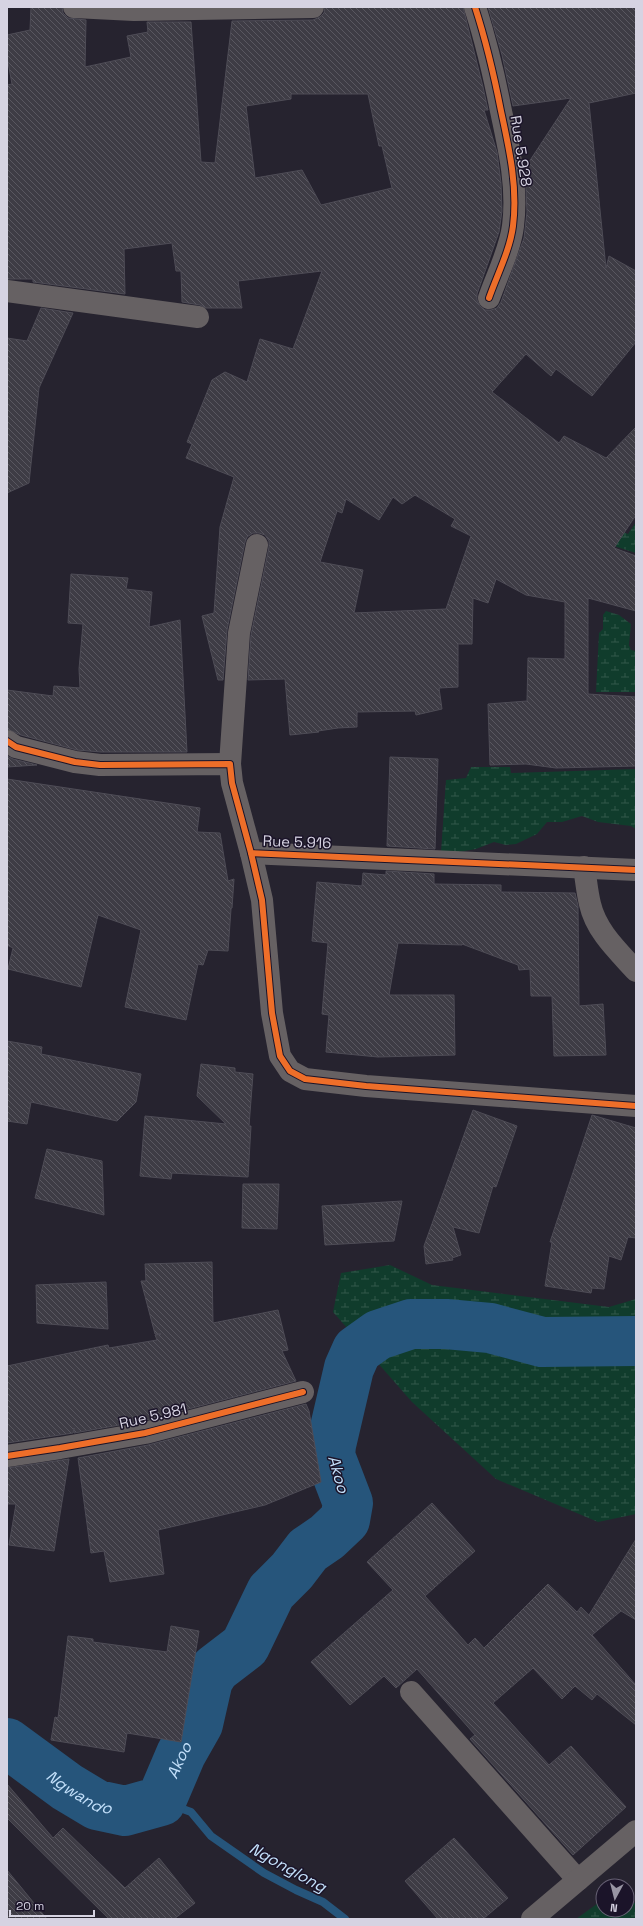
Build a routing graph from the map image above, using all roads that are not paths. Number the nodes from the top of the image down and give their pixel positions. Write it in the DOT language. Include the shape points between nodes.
graph roads {
  1 [pos="74,7"];
  2 [pos="313,7"];
  3 [pos="475,7"];
  4 [pos="7,291"];
  5 [pos="489,298"];
  6 [pos="198,317"];
  7 [pos="257,545"];
  8 [pos="7,741"];
  9 [pos="230,764"];
  10 [pos="251,853"];
  11 [pos="584,867"];
  12 [pos="636,870"];
  13 [pos="636,971"];
  14 [pos="636,1106"];
  15 [pos="303,1392"];
  16 [pos="7,1456"];
  17 [pos="411,1692"];
  18 [pos="636,1831"];
  19 [pos="578,1880"];
  20 [pos="532,1919"];
  1 -- 2 [label="street" via="134,10"];
  3 -- 5 [label="street, Rue 5.928" via="495,80 509,148 515,196 513,227"];
  4 -- 6 [label="street"];
  7 -- 9 [label="street, Rue 5.916" via="239,633"];
  8 -- 9 [label="street" via="16,747 75,762 100,765"];
  9 -- 10 [label="street, Rue 5.916" via="232,783"];
  10 -- 11 [label="street, Rue 5.916"];
  10 -- 14 [label="street" via="262,900 272,1013 280,1056 290,1071 305,1079 366,1086"];
  11 -- 12 [label="street, Rue 5.916"];
  11 -- 13 [label="street" via="590,905 596,921 612,945"];
  15 -- 16 [label="street, Rue 5.981" via="145,1433"];
  17 -- 19 [label="street"];
  18 -- 19 [label="street"];
  19 -- 20 [label="street"];
}
